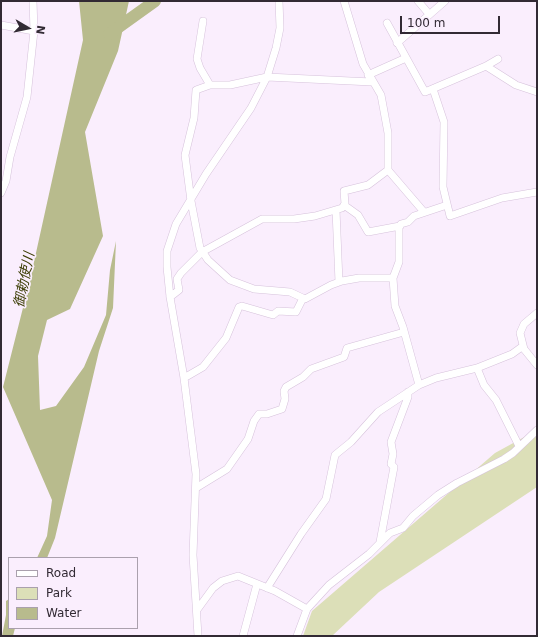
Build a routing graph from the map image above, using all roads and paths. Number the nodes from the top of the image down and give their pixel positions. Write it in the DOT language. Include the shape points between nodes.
graph roads {
  1 [pos="33,1"];
  2 [pos="279,1"];
  3 [pos="344,1"];
  4 [pos="418,1"];
  5 [pos="445,1"];
  6 [pos="429,14"];
  7 [pos="203,21"];
  8 [pos="387,23"];
  9 [pos="1,25"];
  10 [pos="34,30"];
  11 [pos="397,43"];
  12 [pos="406,58"];
  13 [pos="498,59"];
  14 [pos="486,66"];
  15 [pos="368,75"];
  16 [pos="267,77"];
  17 [pos="372,82"];
  18 [pos="210,85"];
  19 [pos="433,89"];
  20 [pos="537,92"];
  21 [pos="388,170"];
  22 [pos="537,192"];
  23 [pos="1,193"];
  24 [pos="190,201"];
  25 [pos="344,205"];
  26 [pos="447,205"];
  27 [pos="336,210"];
  28 [pos="424,212"];
  29 [pos="400,226"];
  30 [pos="202,252"];
  31 [pos="393,278"];
  32 [pos="339,282"];
  33 [pos="170,297"];
  34 [pos="303,298"];
  35 [pos="537,313"];
  36 [pos="404,332"];
  37 [pos="523,346"];
  38 [pos="537,365"];
  39 [pos="477,368"];
  40 [pos="184,378"];
  41 [pos="419,385"];
  42 [pos="408,392"];
  43 [pos="537,430"];
  44 [pos="519,446"];
  45 [pos="196,488"];
  46 [pos="380,542"];
  47 [pos="257,584"];
  48 [pos="267,588"];
  49 [pos="307,609"];
  50 [pos="197,610"];
  51 [pos="198,636"];
  52 [pos="243,636"];
  53 [pos="297,636"];
  1 -- 10 [label="street"];
  2 -- 16 [label="street" via="280,28"];
  3 -- 15 [label="street"];
  4 -- 6 [label="street"];
  5 -- 6 [label="street"];
  6 -- 11 [label="street"];
  7 -- 18 [label="street" via="197,59"];
  8 -- 11 [label="street"];
  9 -- 10 [label="street"];
  10 -- 23 [label="street" via="27,98"];
  11 -- 12 [label="street"];
  12 -- 15 [label="street"];
  12 -- 19 [label="street" via="425,92"];
  13 -- 14 [label="street"];
  14 -- 19 [label="street"];
  14 -- 20 [label="street" via="516,85"];
  15 -- 17 [label="street"];
  16 -- 17 [label="street"];
  16 -- 18 [label="street" via="230,85"];
  16 -- 24 [label="street" via="251,108"];
  17 -- 21 [label="street" via="381,95 384,110 388,133"];
  18 -- 24 [label="street" via="196,90 194,118 185,155"];
  19 -- 26 [label="street" via="444,122 443,186"];
  21 -- 25 [label="street" via="368,185 344,191"];
  21 -- 28 [label="street"];
  22 -- 26 [label="street" via="502,198 450,216"];
  24 -- 30 [label="street"];
  24 -- 33 [label="street" via="176,224 167,251"];
  25 -- 27 [label="street"];
  25 -- 29 [label="street" via="358,215 368,232"];
  26 -- 28 [label="street"];
  27 -- 30 [label="street" via="294,219 262,219"];
  27 -- 32 [label="street"];
  28 -- 29 [label="street"];
  29 -- 31 [label="street" via="399,262"];
  30 -- 33 [label="street" via="181,273 177,279 179,290"];
  30 -- 34 [label="street" via="237,284 254,289 290,292"];
  31 -- 32 [label="street" via="359,278"];
  31 -- 36 [label="street" via="395,306"];
  32 -- 34 [label="street"];
  33 -- 40 [label="street"];
  34 -- 40 [label="street" via="296,312 278,311 273,315 239,307 226,338 203,367"];
  35 -- 37 [label="street" via="520,328"];
  36 -- 41 [label="street"];
  36 -- 45 [label="street" via="347,348 344,357 312,369 286,387 282,409 259,414 248,440 227,469"];
  37 -- 38 [label="street"];
  37 -- 39 [label="street" via="512,354"];
  39 -- 41 [label="street"];
  39 -- 44 [label="street"];
  40 -- 45 [label="street" via="194,451"];
  41 -- 42 [label="street"];
  42 -- 46 [label="street" via="391,442 394,467"];
  42 -- 48 [label="street" via="378,412 351,442 335,455 326,499"];
  43 -- 44 [label="street"];
  44 -- 46 [label="street" via="504,459 457,482 438,495 403,528 390,533"];
  45 -- 50 [label="street" via="193,555"];
  46 -- 49 [label="street" via="369,554 329,585"];
  47 -- 48 [label="street"];
  47 -- 50 [label="street" via="238,576 222,581"];
  47 -- 52 [label="street"];
  48 -- 49 [label="street"];
  49 -- 53 [label="street"];
  50 -- 51 [label="street"];
}
